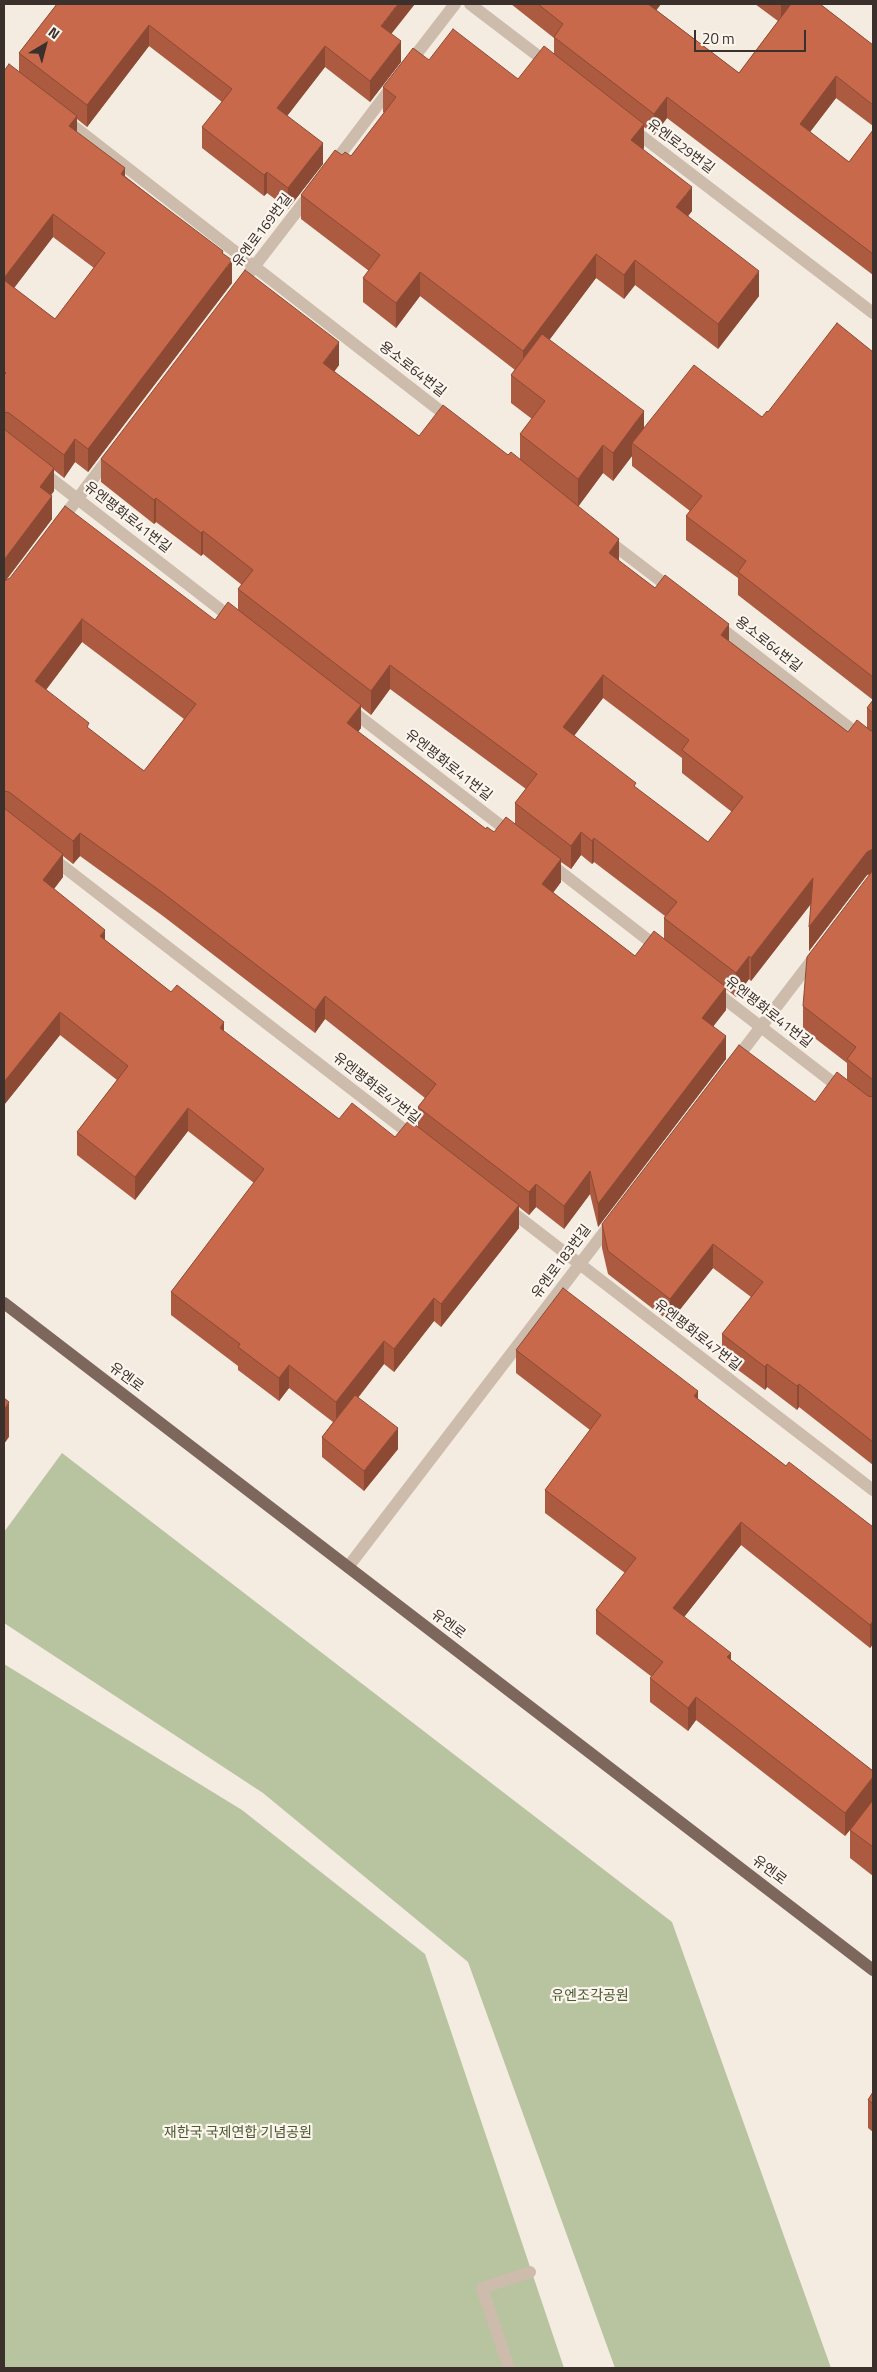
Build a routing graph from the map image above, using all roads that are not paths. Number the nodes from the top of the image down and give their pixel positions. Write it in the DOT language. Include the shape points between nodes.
graph roads {
  1 [pos="455,4"];
  2 [pos="470,4"];
  3 [pos="557,70"];
  4 [pos="51,109"];
  5 [pos="620,119"];
  6 [pos="254,267"];
  7 [pos="243,282"];
  8 [pos="873,313"];
  9 [pos="466,430"];
  10 [pos="119,444"];
  11 [pos="33,464"];
  12 [pos="78,499"];
  13 [pos="599,534"];
  14 [pos="49,536"];
  15 [pos="685,600"];
  16 [pos="709,618"];
  17 [pos="243,626"];
  18 [pos="337,699"];
  19 [pos="873,746"];
  20 [pos="525,845"];
  21 [pos="43,851"];
  22 [pos="541,857"];
  23 [pos="826,942"];
  24 [pos="674,960"];
  25 [pos="706,984"];
  26 [pos="761,1027"];
  27 [pos="725,1074"];
  28 [pos="851,1096"];
  29 [pos="422,1143"];
  30 [pos="493,1198"];
  31 [pos="622,1209"];
  32 [pos="580,1264"];
  33 [pos="4,1303"];
  34 [pos="873,1490"];
  35 [pos="348,1568"];
  36 [pos="873,1970"];
  37 [pos="530,2272"];
  38 [pos="509,2368"];
  1 -- 6 [label="street, 유엔로169번길"];
  2 -- 3 [label="street"];
  4 -- 6 [label="street, 용소로64번길"];
  5 -- 8 [label="street, 유엔로29번길"];
  6 -- 7 [label="street, 유엔로169번길"];
  6 -- 9 [label="street, 용소로64번길"];
  10 -- 12 [label="street"];
  11 -- 12 [label="street, 유엔평화로41번길"];
  12 -- 14 [label="street"];
  12 -- 17 [label="street, 유엔평화로41번길"];
  13 -- 15 [label="street"];
  16 -- 19 [label="street, 용소로64번길"];
  18 -- 20 [label="street, 유엔평화로41번길"];
  21 -- 29 [label="street, 유엔평화로47번길"];
  22 -- 24 [label="street"];
  23 -- 26 [label="street"];
  25 -- 26 [label="street, 유엔평화로41번길"];
  26 -- 27 [label="street"];
  26 -- 28 [label="street, 유엔평화로41번길"];
  30 -- 32 [label="street, 유엔평화로47번길"];
  31 -- 32 [label="street, 유엔로183번길"];
  32 -- 34 [label="street, 유엔평화로47번길"];
  32 -- 35 [label="street, 유엔로183번길"];
  33 -- 35 [label="main road, 유엔로"];
  35 -- 36 [label="main road, 유엔로"];
  37 -- 38 [label="street" via="482,2288"];
}
